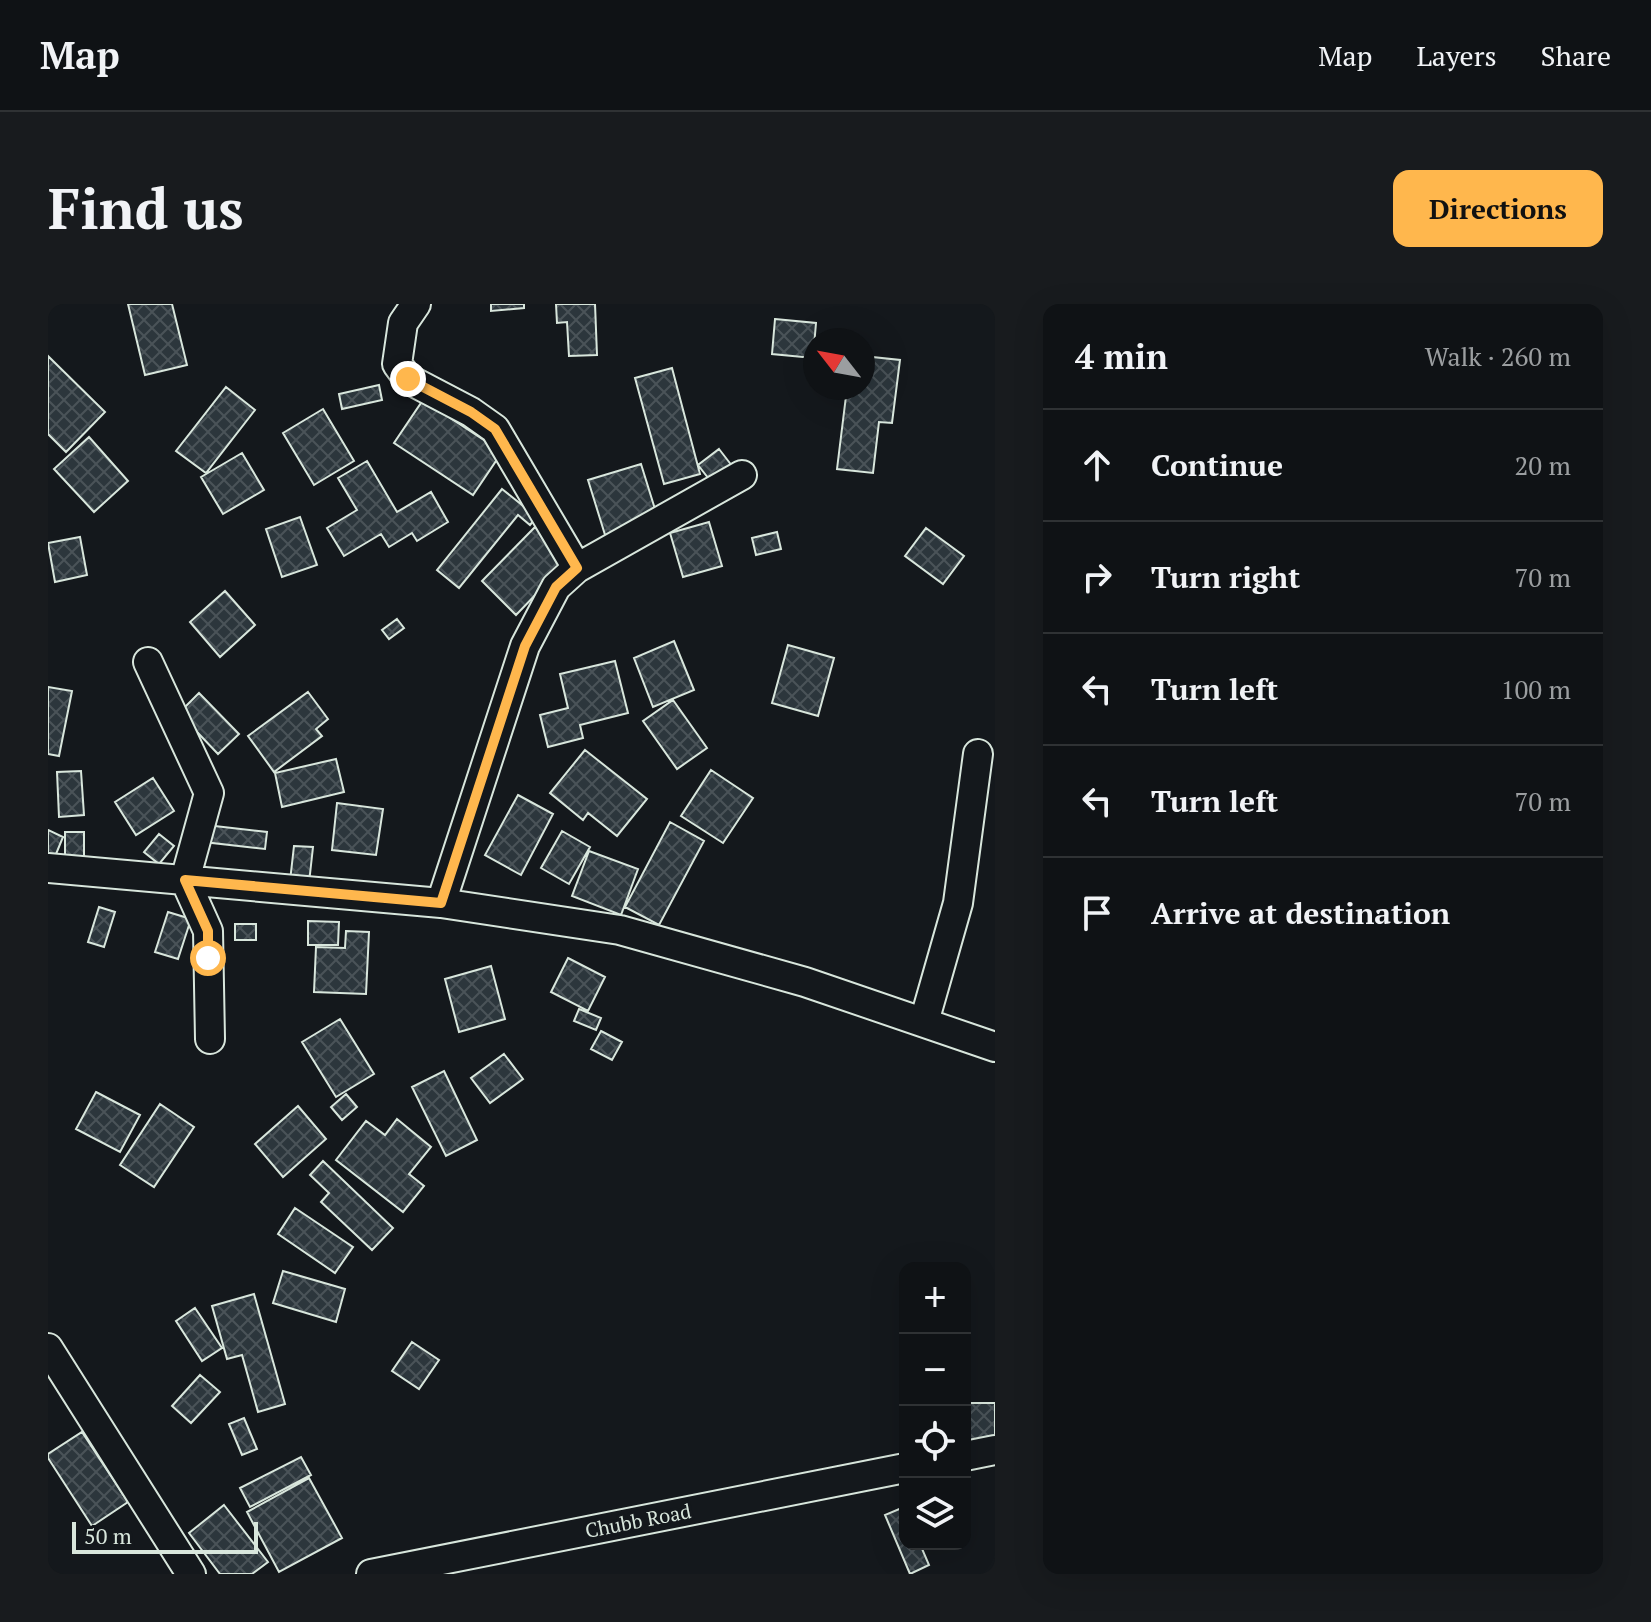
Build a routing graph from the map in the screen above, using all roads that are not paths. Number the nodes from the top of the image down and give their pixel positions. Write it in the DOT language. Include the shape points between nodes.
graph roads {
  1 [pos="416,304"];
  2 [pos="742,475"];
  3 [pos="577,568"];
  4 [pos="148,662"];
  5 [pos="978,754"];
  6 [pos="48,868"];
  7 [pos="185,880"];
  8 [pos="441,903"];
  9 [pos="924,1022"];
  10 [pos="210,1039"];
  11 [pos="995,1047"];
  12 [pos="48,1348"];
  13 [pos="995,1450"];
  14 [pos="971,1455"];
  15 [pos="899,1469"];
  16 [pos="191,1574"];
  17 [pos="371,1574"];
  1 -- 3 [label="street" via="403,323 397,364 408,379 495,429"];
  2 -- 3 [label="street"];
  3 -- 8 [label="street" via="556,587 525,646"];
  4 -- 7 [label="street" via="209,793"];
  5 -- 9 [label="street" via="958,903"];
  6 -- 7 [label="street"];
  7 -- 8 [label="street"];
  7 -- 10 [label="street" via="208,931"];
  8 -- 9 [label="street" via="620,930"];
  9 -- 11 [label="street"];
  12 -- 16 [label="street"];
  13 -- 14 [label="street"];
  15 -- 17 [label="street, Chubb Road"];
}
